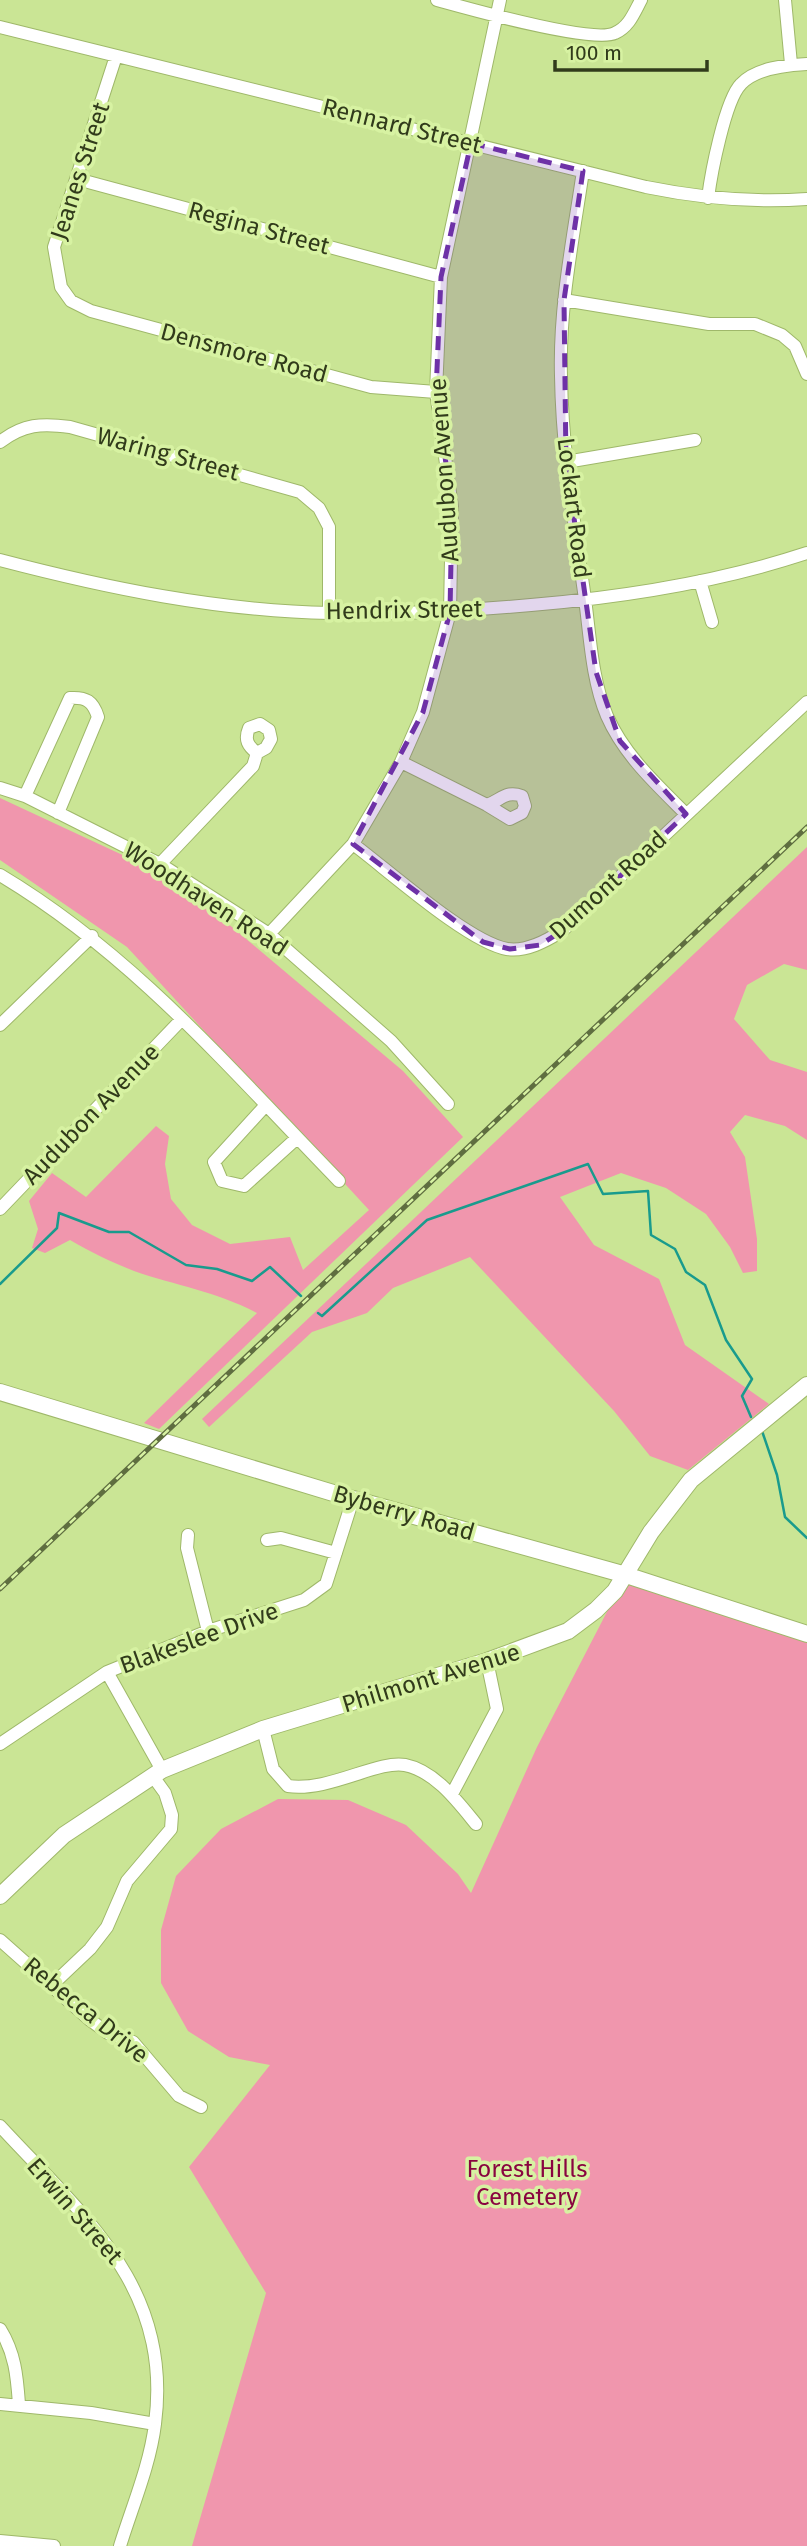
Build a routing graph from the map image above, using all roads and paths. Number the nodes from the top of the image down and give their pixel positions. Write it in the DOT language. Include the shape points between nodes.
graph roads {
  1 [pos="437,0"];
  2 [pos="500,0"];
  3 [pos="640,0"];
  4 [pos="785,0"];
  5 [pos="496,16"];
  6 [pos="0,27"];
  7 [pos="116,56"];
  8 [pos="807,64"];
  9 [pos="791,65"];
  10 [pos="471,143"];
  11 [pos="583,171"];
  12 [pos="77,179"];
  13 [pos="708,198"];
  14 [pos="807,199"];
  15 [pos="441,277"];
  16 [pos="61,287"];
  17 [pos="564,300"];
  18 [pos="807,374"];
  19 [pos="436,392"];
  20 [pos="3,440"];
  21 [pos="695,440"];
  22 [pos="566,462"];
  23 [pos="807,552"];
  24 [pos="0,561"];
  25 [pos="700,581"];
  26 [pos="586,600"];
  27 [pos="450,612"];
  28 [pos="329,613"];
  29 [pos="712,622"];
  30 [pos="807,702"];
  31 [pos="257,753"];
  32 [pos="401,762"];
  33 [pos="0,788"];
  34 [pos="25,796"];
  35 [pos="487,805"];
  36 [pos="58,813"];
  37 [pos="687,814"];
  38 [pos="353,844"];
  39 [pos="160,864"];
  40 [pos="0,875"];
  41 [pos="269,934"];
  42 [pos="92,936"];
  43 [pos="182,1019"];
  44 [pos="0,1025"];
  45 [pos="448,1104"];
  46 [pos="266,1105"];
  47 [pos="297,1138"];
  48 [pos="339,1181"];
  49 [pos="0,1209"];
  50 [pos="807,1385"];
  51 [pos="0,1392"];
  52 [pos="353,1499"];
  53 [pos="188,1535"];
  54 [pos="267,1540"];
  55 [pos="336,1553"];
  56 [pos="626,1576"];
  57 [pos="208,1631"];
  58 [pos="807,1634"];
  59 [pos="487,1661"];
  60 [pos="107,1672"];
  61 [pos="264,1729"];
  62 [pos="0,1744"];
  63 [pos="157,1772"];
  64 [pos="452,1794"];
  65 [pos="476,1824"];
  66 [pos="0,1896"];
  67 [pos="0,1940"];
  68 [pos="52,1986"];
  69 [pos="201,2107"];
  70 [pos="0,2126"];
  71 [pos="0,2329"];
  72 [pos="0,2404"];
  73 [pos="19,2404"];
  74 [pos="155,2424"];
  75 [pos="0,2541"];
  76 [pos="54,2546"];
  77 [pos="120,2546"];
  1 -- 5 [label="street"];
  2 -- 5 [label="street, Audubon Avenue"];
  3 -- 5 [label="street" via="627,25 604,37"];
  4 -- 9 [label="street"];
  5 -- 10 [label="street, Audubon Avenue"];
  6 -- 7 [label="street, Rennard Street"];
  7 -- 10 [label="street, Rennard Street"];
  7 -- 12 [label="street, Jeanes Street"];
  8 -- 9 [label="street"];
  9 -- 13 [label="street" via="751,76 739,85 713,164"];
  10 -- 11 [label="street, Rennard Street"];
  10 -- 15 [label="street, Audubon Avenue"];
  11 -- 13 [label="street, Rennard Street"];
  11 -- 17 [label="street, Lockart Road"];
  12 -- 15 [label="street, Regina Street"];
  12 -- 16 [label="street, Jeanes Street" via="54,247"];
  13 -- 14 [label="street, Rennard Street"];
  15 -- 19 [label="street, Audubon Avenue"];
  16 -- 19 [label="street, Densmore Road" via="71,300 117,320 371,387"];
  17 -- 18 [label="street" via="709,324 751,324 782,335 795,346"];
  17 -- 22 [label="street, Lockart Road" via="561,374"];
  19 -- 27 [label="street, Audubon Avenue" via="452,507"];
  20 -- 28 [label="street, Waring Street" via="41,423 70,427 300,492 322,513 329,527"];
  21 -- 22 [label="street"];
  22 -- 26 [label="street, Lockart Road"];
  23 -- 25 [label="street, Hendrix Street"];
  24 -- 28 [label="street, Hendrix Street" via="136,592"];
  25 -- 26 [label="street, Hendrix Street"];
  25 -- 29 [label="street"];
  26 -- 27 [label="street, Hendrix Street"];
  26 -- 37 [label="street, Lockart Road" via="607,715 643,771"];
  27 -- 28 [label="street, Hendrix Street"];
  27 -- 32 [label="street, Audubon Avenue" via="423,712"];
  30 -- 37 [label="street, Dumont Road"];
  31 -- 39 [label="street" via="253,766"];
  32 -- 35 [label="street"];
  32 -- 38 [label="street, Audubon Avenue"];
  33 -- 34 [label="street, Woodhaven Road"];
  34 -- 36 [label="street, Woodhaven Road"];
  34 -- 36 [label="street" via="70,698 88,700 97,717"];
  36 -- 39 [label="street, Woodhaven Road"];
  37 -- 38 [label="street, Dumont Road" via="562,931 540,944 510,949 483,942"];
  38 -- 41 [label="street, Audubon Avenue"];
  39 -- 41 [label="street, Woodhaven Road"];
  40 -- 42 [label="street"];
  41 -- 45 [label="street, Woodhaven Road" via="391,1041"];
  42 -- 43 [label="street"];
  42 -- 44 [label="street"];
  43 -- 46 [label="street"];
  43 -- 49 [label="street, Audubon Avenue"];
  46 -- 47 [label="street"];
  46 -- 47 [label="street" via="215,1162 222,1181 244,1186"];
  47 -- 48 [label="street"];
  50 -- 56 [label="main road, Philmont Avenue" via="691,1480 651,1532"];
  51 -- 52 [label="main road, Byberry Road"];
  52 -- 55 [label="street, Blakeslee Drive"];
  52 -- 56 [label="main road, Byberry Road"];
  53 -- 57 [label="street" via="187,1548"];
  54 -- 55 [label="street" via="281,1538"];
  55 -- 57 [label="street, Blakeslee Drive" via="326,1584 304,1600"];
  56 -- 58 [label="main road, Byberry Road"];
  56 -- 59 [label="main road, Philmont Avenue" via="605,1602 568,1631"];
  57 -- 60 [label="street, Blakeslee Drive"];
  59 -- 61 [label="main road, Philmont Avenue"];
  59 -- 64 [label="street" via="498,1709"];
  60 -- 62 [label="street, Blakeslee Drive"];
  60 -- 63 [label="street"];
  61 -- 63 [label="main road, Philmont Avenue"];
  61 -- 64 [label="street" via="273,1769 288,1786 307,1789 404,1765"];
  63 -- 66 [label="main road, Philmont Avenue" via="64,1835"];
  63 -- 68 [label="street" via="172,1815 171,1829 127,1881 107,1927"];
  64 -- 65 [label="street"];
  67 -- 68 [label="street, Rebecca Drive"];
  68 -- 69 [label="street, Rebecca Drive" via="108,2033 133,2042 179,2096"];
  70 -- 74 [label="street, Erwin Street" via="109,2244 128,2273 152,2338"];
  71 -- 73 [label="street" via="16,2366"];
  72 -- 73 [label="street"];
  73 -- 74 [label="street"];
  74 -- 77 [label="street, Erwin Street"];
  75 -- 76 [label="street"];
}
